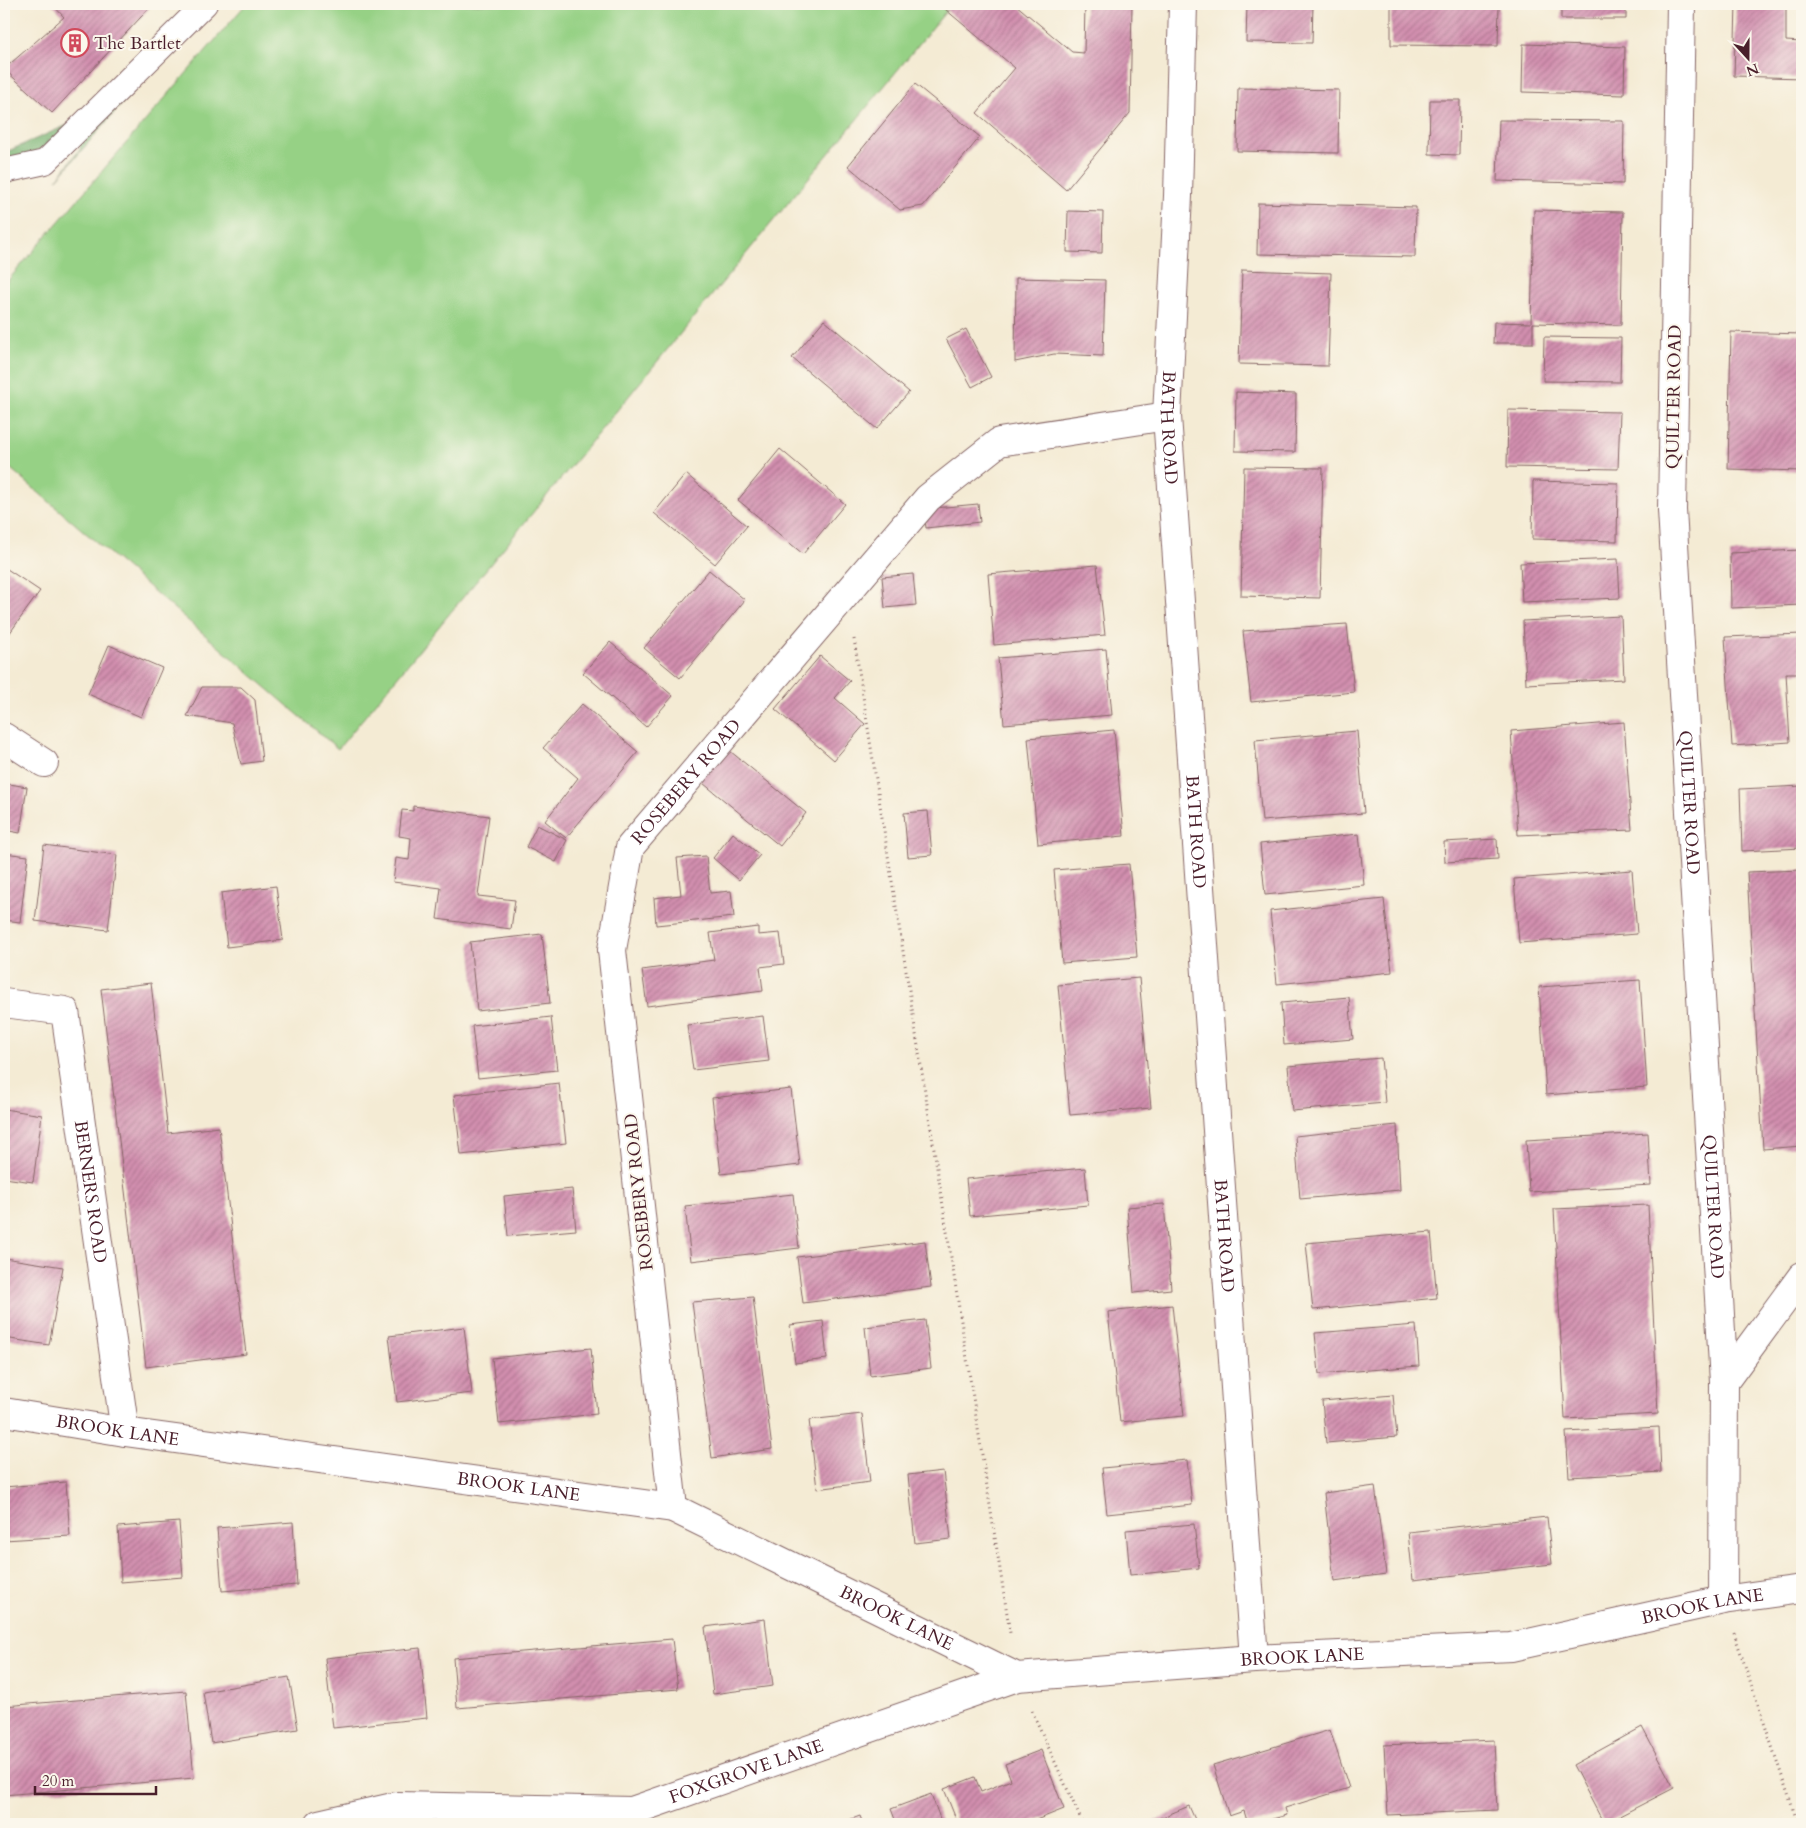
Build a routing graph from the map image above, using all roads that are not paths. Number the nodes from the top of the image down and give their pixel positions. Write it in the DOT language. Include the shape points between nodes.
graph roads {
  1 [pos="205,4"];
  2 [pos="1183,4"];
  3 [pos="1681,4"];
  4 [pos="4,171"];
  5 [pos="1167,416"];
  6 [pos="4,737"];
  7 [pos="44,763"];
  8 [pos="4,1003"];
  9 [pos="1802,1276"];
  10 [pos="1724,1382"];
  11 [pos="4,1412"];
  12 [pos="125,1432"];
  13 [pos="673,1508"];
  14 [pos="1802,1589"];
  15 [pos="1723,1600"];
  16 [pos="1254,1659"];
  17 [pos="1017,1677"];
  18 [pos="635,1818"];
  19 [pos="319,1824"];
  1 -- 4 [label="lane" via="46,162"];
  2 -- 5 [label="street, BATH ROAD"];
  3 -- 10 [label="street, QUILTER ROAD" via="1672,510"];
  5 -- 13 [label="street, ROSEBERY ROAD" via="999,442 928,498 630,847 612,950"];
  5 -- 16 [label="street, BATH ROAD"];
  6 -- 7 [label="street"];
  8 -- 12 [label="street, BERNERS ROAD" via="65,1011"];
  9 -- 10 [label="street"];
  10 -- 15 [label="street, QUILTER ROAD"];
  11 -- 12 [label="street, BROOK LANE"];
  12 -- 13 [label="street, BROOK LANE"];
  13 -- 17 [label="street, BROOK LANE"];
  14 -- 15 [label="street, BROOK LANE"];
  15 -- 16 [label="street, BROOK LANE" via="1511,1647"];
  16 -- 17 [label="street, BROOK LANE"];
  17 -- 18 [label="street, FOXGROVE LANE"];
  18 -- 19 [label="street, FOXGROVE LANE" via="398,1806"];
}
